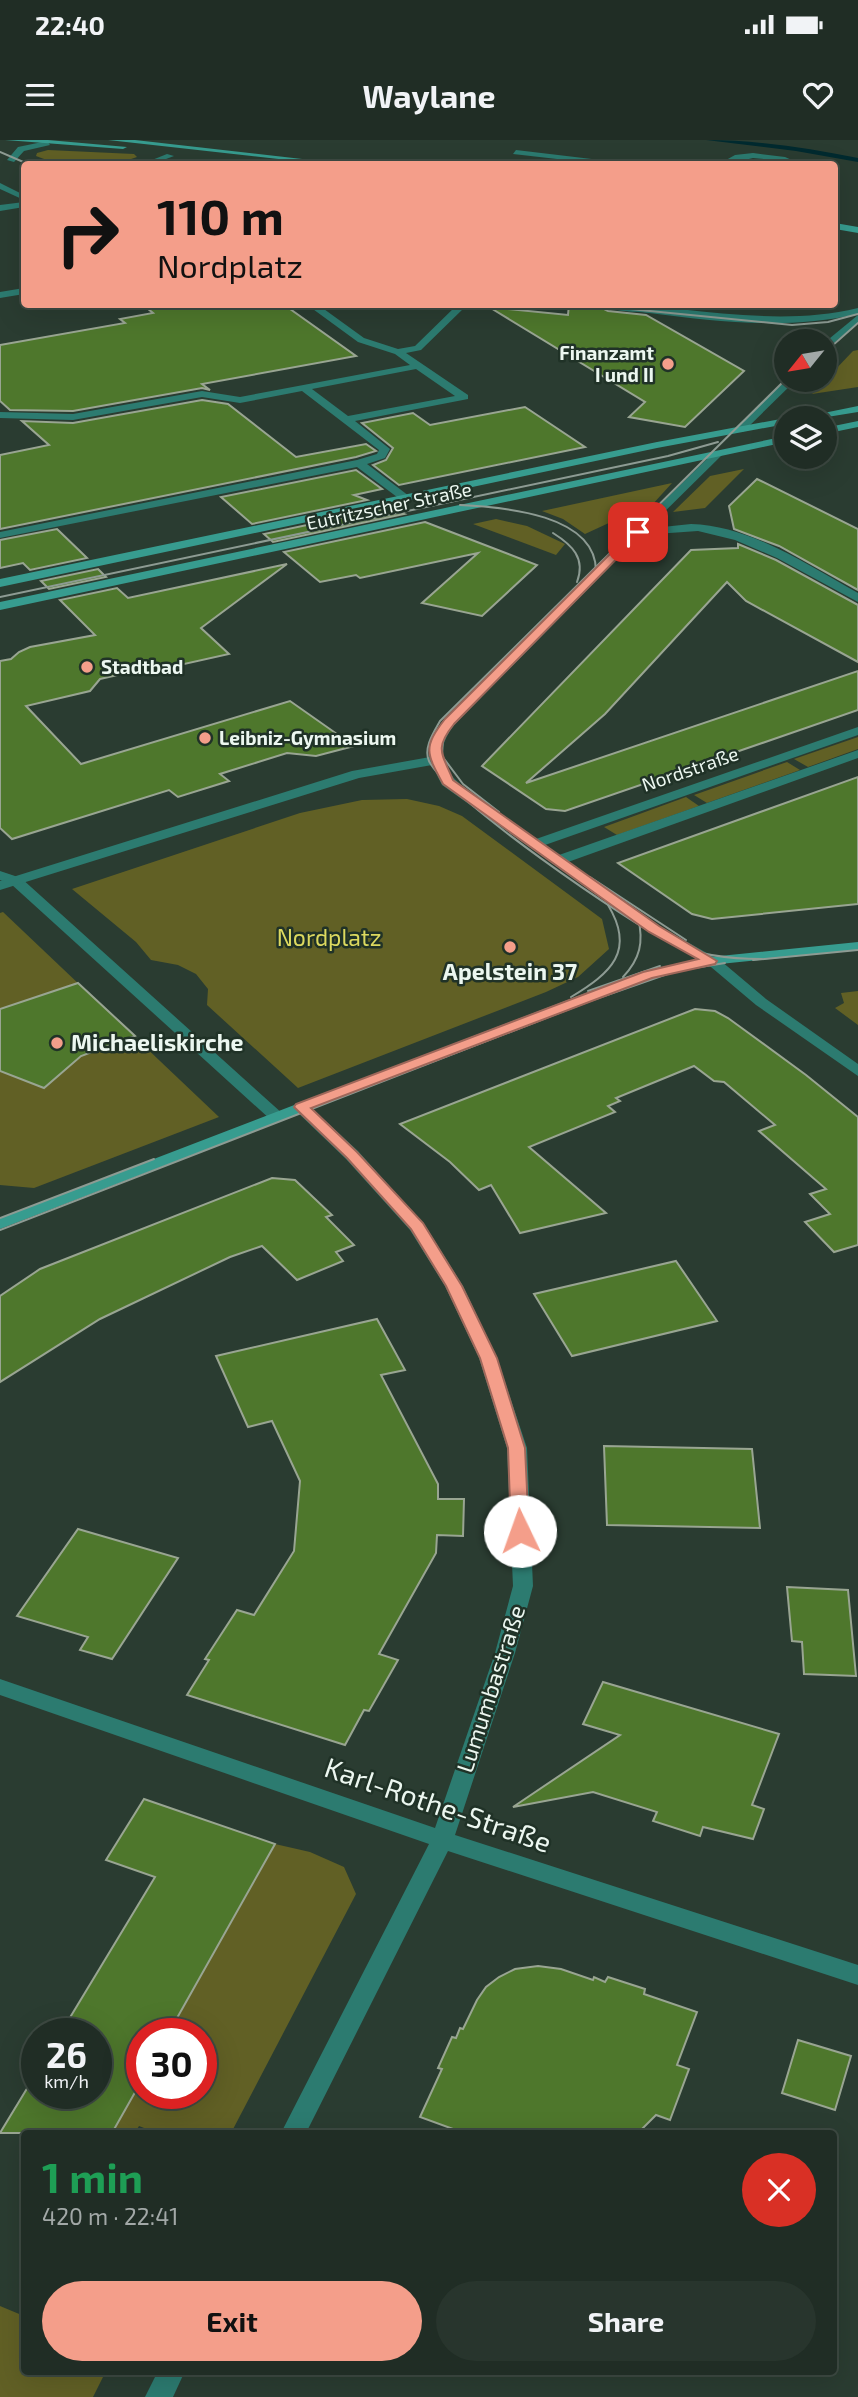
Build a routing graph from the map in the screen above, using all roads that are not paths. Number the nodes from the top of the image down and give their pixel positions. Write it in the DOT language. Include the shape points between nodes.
graph roads {
  1 [pos="9,140"];
  2 [pos="112,140"];
  3 [pos="47,142"];
  4 [pos="190,149"];
  5 [pos="516,152"];
  6 [pos="0,154"];
  7 [pos="170,156"];
  8 [pos="155,161"];
  9 [pos="312,161"];
  10 [pos="592,161"];
  11 [pos="728,161"];
  12 [pos="790,161"];
  13 [pos="0,186"];
  14 [pos="21,196"];
  15 [pos="21,205"];
  16 [pos="0,208"];
  17 [pos="838,227"];
  18 [pos="858,230"];
  19 [pos="21,292"];
  20 [pos="0,295"];
  21 [pos="316,308"];
  22 [pos="459,308"];
  23 [pos="640,308"];
  24 [pos="858,311"];
  25 [pos="858,318"];
  26 [pos="837,337"];
  27 [pos="398,352"];
  28 [pos="418,366"];
  29 [pos="304,388"];
  30 [pos="778,392"];
  31 [pos="858,409"];
  32 [pos="837,412"];
  33 [pos="0,415"];
  34 [pos="346,420"];
  35 [pos="774,423"];
  36 [pos="858,424"];
  37 [pos="837,428"];
  38 [pos="739,429"];
  39 [pos="774,442"];
  40 [pos="718,454"];
  41 [pos="359,463"];
  42 [pos="405,498"];
  43 [pos="638,532"];
  44 [pos="0,535"];
  45 [pos="0,583"];
  46 [pos="858,598"];
  47 [pos="0,607"];
  48 [pos="858,731"];
  49 [pos="858,754"];
  50 [pos="437,761"];
  51 [pos="534,844"];
  52 [pos="557,861"];
  53 [pos="0,875"];
  54 [pos="8,884"];
  55 [pos="858,946"];
  56 [pos="710,961"];
  57 [pos="858,1071"];
  58 [pos="301,1107"];
  59 [pos="276,1117"];
  60 [pos="0,1224"];
  61 [pos="0,1687"];
  62 [pos="442,1840"];
  63 [pos="858,1975"];
  64 [pos="295,2130"];
  65 [pos="170,2375"];
  66 [pos="159,2397"];
  1 -- 3 [label="main road"];
  2 -- 4 [label="main road"];
  3 -- 4 [label="main road"];
  3 -- 6 [label="street" via="21,149 14,154 15,161"];
  4 -- 9 [label="main road"];
  5 -- 10 [label="street"];
  7 -- 8 [label="street"];
  11 -- 12 [label="street" via="750,154"];
  13 -- 14 [label="street"];
  15 -- 16 [label="street"];
  17 -- 18 [label="main road"];
  19 -- 20 [label="street"];
  21 -- 27 [label="street" via="361,340"];
  22 -- 27 [label="street" via="418,348"];
  23 -- 24 [label="street" via="765,321 818,320"];
  25 -- 26 [label="street"];
  27 -- 28 [label="street"];
  28 -- 29 [label="street"];
  28 -- 34 [label="street" via="464,397"];
  29 -- 33 [label="street" via="240,400 202,394 73,417"];
  29 -- 34 [label="street"];
  30 -- 38 [label="street"];
  31 -- 32 [label="main road"];
  34 -- 41 [label="street" via="385,449 382,456"];
  35 -- 38 [label="main road, Eutritzscher Straße"];
  36 -- 37 [label="main road"];
  38 -- 42 [label="main road, Eutritzscher Straße"];
  39 -- 40 [label="main road, Eutritzscher Straße"];
  40 -- 43 [label="street"];
  40 -- 47 [label="main road, Eutritzscher Straße"];
  41 -- 42 [label="street"];
  41 -- 44 [label="street"];
  42 -- 45 [label="main road, Eutritzscher Straße"];
  43 -- 46 [label="street" via="697,528 747,540"];
  43 -- 50 [label="street" via="450,721 433,747"];
  48 -- 51 [label="street, Nordstraße"];
  49 -- 52 [label="street, Nordstraße"];
  50 -- 51 [label="street" via="447,782"];
  50 -- 54 [label="street" via="357,774"];
  51 -- 52 [label="street"];
  52 -- 56 [label="street" via="654,929"];
  53 -- 54 [label="street"];
  54 -- 59 [label="street"];
  55 -- 56 [label="main road"];
  56 -- 57 [label="street"];
  56 -- 58 [label="main road" via="648,974"];
  58 -- 59 [label="main road"];
  58 -- 62 [label="street, Lumumbastraße" via="352,1155 423,1237 454,1286 488,1358 517,1448 523,1586"];
  59 -- 60 [label="main road"];
  61 -- 62 [label="street, Karl-Rothe-Straße"];
  62 -- 63 [label="street, Karl-Rothe-Straße"];
  62 -- 64 [label="street, Lumumbastraße"];
  65 -- 66 [label="street"];
}
